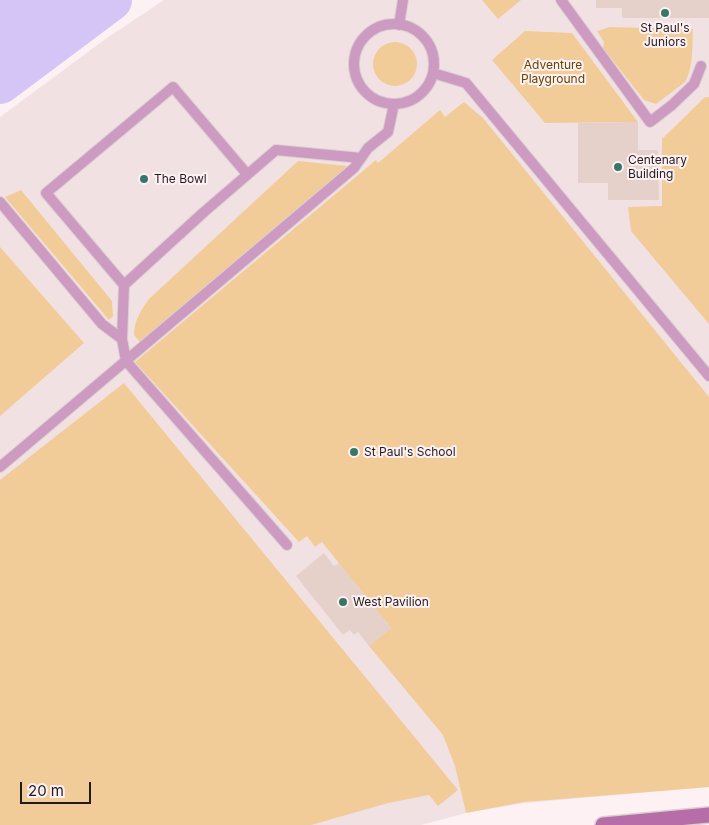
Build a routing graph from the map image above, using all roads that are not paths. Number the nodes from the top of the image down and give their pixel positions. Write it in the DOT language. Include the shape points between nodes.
graph roads {
  1 [pos="403,0"];
  2 [pos="561,0"];
  3 [pos="399,25"];
  4 [pos="701,66"];
  5 [pos="433,73"];
  6 [pos="394,104"];
  7 [pos="361,158"];
  8 [pos="247,174"];
  9 [pos="0,202"];
  10 [pos="124,285"];
  11 [pos="122,339"];
  12 [pos="126,361"];
  13 [pos="709,376"];
  14 [pos="0,467"];
  15 [pos="287,545"];
  16 [pos="709,814"];
  17 [pos="603,825"];
  1 -- 3 [label="lane"];
  2 -- 4 [label="lane" via="650,122 694,84"];
  3 -- 5 [label="lane" via="412,28 423,36 434,60"];
  3 -- 6 [label="lane" via="374,29 357,49 354,62 360,87 381,102"];
  5 -- 6 [label="lane" via="419,96"];
  5 -- 13 [label="lane" via="466,83"];
  6 -- 7 [label="lane" via="388,132"];
  7 -- 8 [label="lane" via="276,150"];
  7 -- 12 [label="lane" via="354,168"];
  8 -- 10 [label="lane"];
  8 -- 10 [label="lane" via="173,87 46,193"];
  9 -- 11 [label="lane" via="102,324"];
  10 -- 11 [label="lane"];
  11 -- 12 [label="lane"];
  12 -- 14 [label="lane"];
  12 -- 15 [label="lane"];
  16 -- 17 [label="main road"];
}
